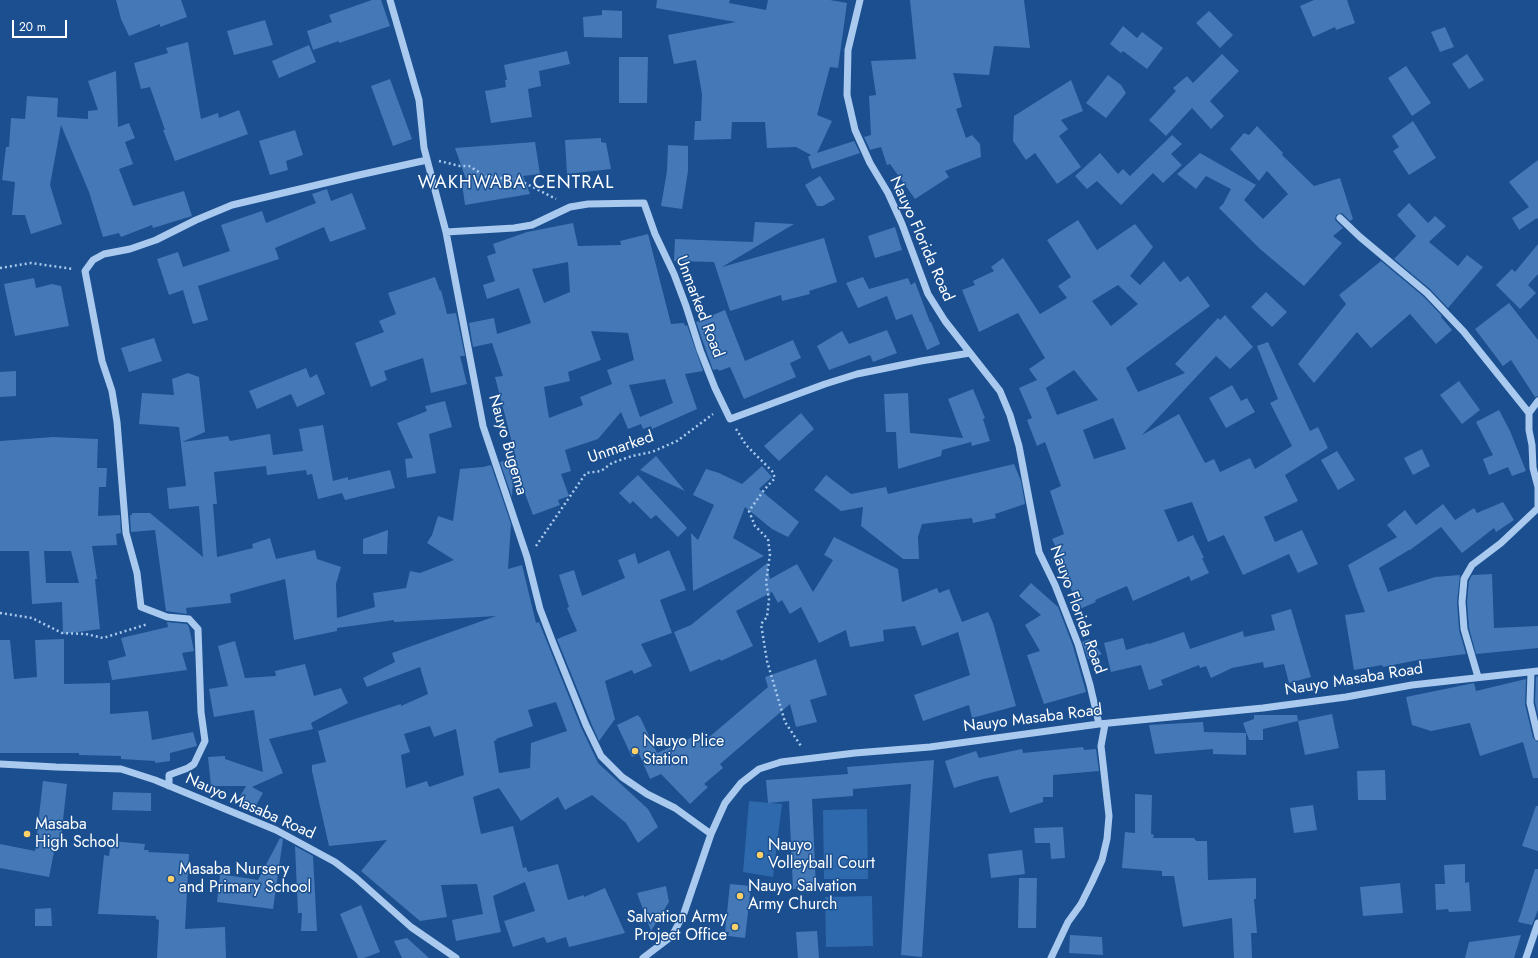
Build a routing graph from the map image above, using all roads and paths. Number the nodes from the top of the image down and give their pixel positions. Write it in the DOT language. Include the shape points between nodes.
graph roads {
  1 [pos="390,0"];
  2 [pos="860,0"];
  3 [pos="427,160"];
  4 [pos="570,207"];
  5 [pos="1340,218"];
  6 [pos="446,232"];
  7 [pos="0,268"];
  8 [pos="85,271"];
  9 [pos="970,353"];
  10 [pos="1538,401"];
  11 [pos="1530,413"];
  12 [pos="730,419"];
  13 [pos="527,557"];
  14 [pos="0,613"];
  15 [pos="167,617"];
  16 [pos="1534,672"];
  17 [pos="1478,677"];
  18 [pos="1102,724"];
  19 [pos="1538,737"];
  20 [pos="810,759"];
  21 [pos="0,764"];
  22 [pos="169,786"];
  23 [pos="711,834"];
  24 [pos="1538,923"];
  25 [pos="1537,935"];
  26 [pos="456,958"];
  27 [pos="643,958"];
  28 [pos="1051,958"];
  29 [pos="1526,958"];
  1 -- 3 [label="street, Nauyo Bugema" via="419,100"];
  2 -- 9 [label="street, Nauyo Florida Road" via="848,50 847,95 855,130 870,163 888,193 928,294"];
  3 -- 4 [label="path" via="470,166 487,177 517,179"];
  3 -- 6 [label="street, Nauyo Bugema"];
  3 -- 8 [label="street" via="232,206 156,240 104,254 93,260"];
  4 -- 6 [label="street" via="532,225"];
  4 -- 12 [label="street, Unmarked Road" via="588,204 644,203 679,286 705,362"];
  5 -- 11 [label="street" via="1427,293 1464,332"];
  6 -- 13 [label="street, Nauyo Bugema" via="483,426"];
  7 -- 8 [label="path" via="31,263"];
  8 -- 15 [label="street" via="102,361 112,391 126,533 137,573 141,607"];
  9 -- 12 [label="street" via="857,374"];
  9 -- 18 [label="street, Nauyo Florida Road" via="1000,391 1010,415 1021,454 1039,552 1078,644"];
  10 -- 11 [label="street"];
  11 -- 17 [label="street" via="1529,430 1538,487 1538,508 1501,543 1472,565 1464,579 1464,629"];
  12 -- 13 [label="path, Unmarked" via="717,411 677,441 652,452 612,463 601,470 586,473"];
  12 -- 20 [label="path" via="746,445 772,470 775,478 750,511 755,526 768,539 770,554 766,582 769,599 767,617 761,624 767,661 784,722"];
  13 -- 23 [label="street, Nauyo Bugema" via="540,609 600,756 622,777 647,794 675,808"];
  14 -- 15 [label="path" via="32,618 62,633 103,638"];
  15 -- 22 [label="street" via="189,619 198,629 201,712 205,741 194,764 168,774"];
  16 -- 17 [label="street, Nauyo Masaba Road"];
  16 -- 19 [label="street" via="1530,703"];
  17 -- 18 [label="street, Nauyo Masaba Road" via="1263,708"];
  18 -- 20 [label="street, Nauyo Masaba Road" via="930,747"];
  18 -- 28 [label="street" via="1109,816 1107,839 1102,860 1092,882 1068,922"];
  20 -- 23 [label="street, Nauyo Masaba Road" via="781,762 760,769 740,783 725,803"];
  21 -- 22 [label="street, Nauyo Masaba Road" via="121,769"];
  22 -- 26 [label="street, Nauyo Masaba Road" via="276,830 335,862 411,927"];
  23 -- 27 [label="street, Nauyo Masaba Road" via="684,913 672,936"];
  24 -- 25 [label="street" via="1534,932"];
  25 -- 29 [label="street"];
}
